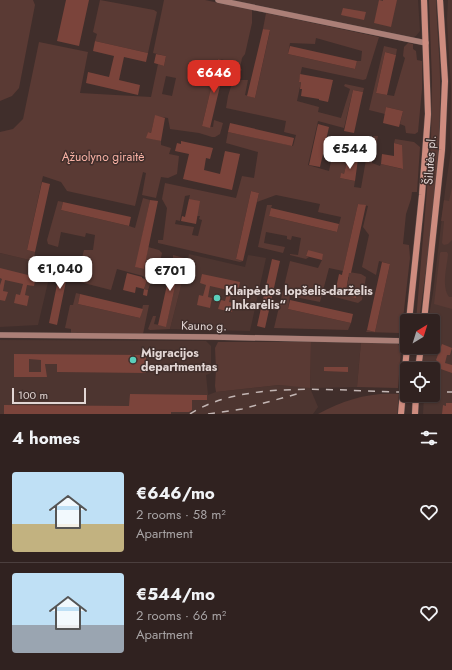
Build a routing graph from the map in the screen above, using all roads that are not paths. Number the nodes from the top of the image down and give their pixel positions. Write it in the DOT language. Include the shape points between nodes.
graph roads {
  1 [pos="218,0"];
  2 [pos="424,0"];
  3 [pos="440,0"];
  4 [pos="426,43"];
  5 [pos="410,314"];
  6 [pos="425,314"];
  7 [pos="0,335"];
  8 [pos="400,341"];
  9 [pos="406,354"];
  10 [pos="416,402"];
  11 [pos="401,414"];
  12 [pos="415,414"];
  1 -- 4 [label="main road"];
  2 -- 4 [label="main road, Šilutės pl."];
  3 -- 6 [label="main road, Šilutės pl." via="445,81 442,150"];
  4 -- 5 [label="main road, Šilutės pl." via="428,114"];
  7 -- 8 [label="main road, Kauno g."];
  9 -- 11 [label="main road"];
  10 -- 12 [label="main road"];
}
